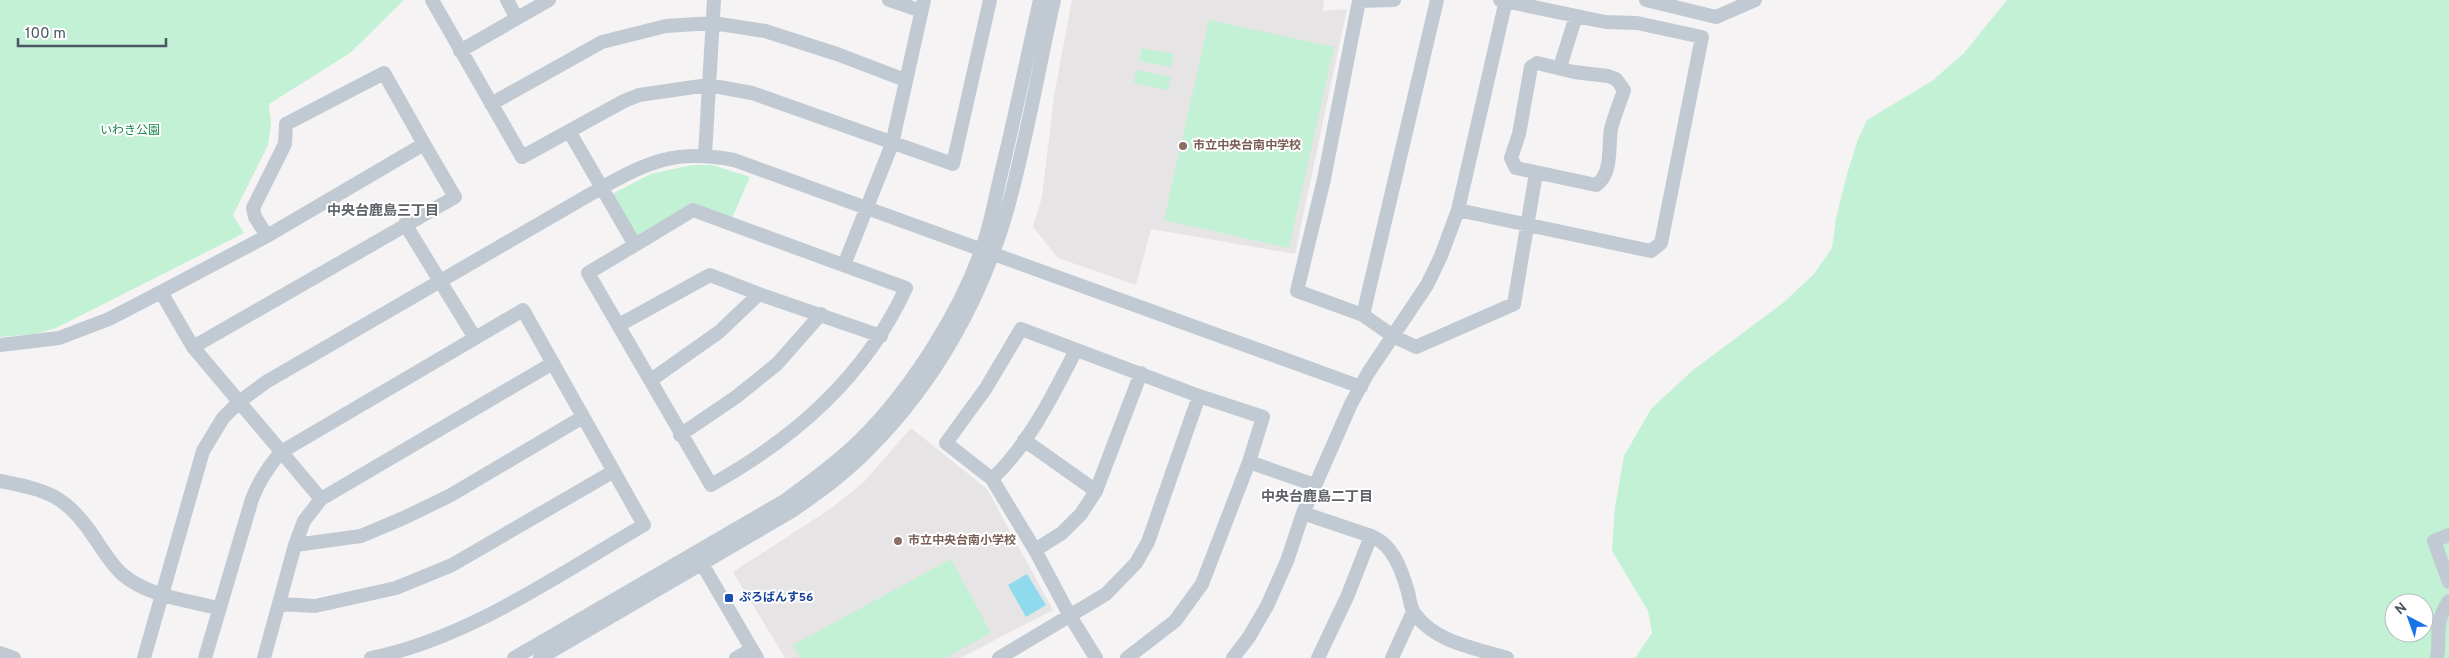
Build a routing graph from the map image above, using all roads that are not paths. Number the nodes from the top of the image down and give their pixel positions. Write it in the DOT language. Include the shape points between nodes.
graph roads {
  1 [pos="432,0"];
  2 [pos="507,0"];
  3 [pos="549,0"];
  4 [pos="714,0"];
  5 [pos="888,0"];
  6 [pos="990,0"];
  7 [pos="1040,0"];
  8 [pos="1054,0"];
  9 [pos="1394,0"];
  10 [pos="1437,0"];
  11 [pos="1504,0"];
  12 [pos="1646,0"];
  13 [pos="1754,0"];
  14 [pos="1691,5"];
  15 [pos="923,6"];
  16 [pos="1576,16"];
  17 [pos="516,17"];
  18 [pos="713,23"];
  19 [pos="460,51"];
  20 [pos="1560,67"];
  21 [pos="905,80"];
  22 [pos="708,85"];
  23 [pos="491,104"];
  24 [pos="569,131"];
  25 [pos="424,144"];
  26 [pos="892,144"];
  27 [pos="705,155"];
  28 [pos="1536,172"];
  29 [pos="600,188"];
  30 [pos="867,209"];
  31 [pos="1458,210"];
  32 [pos="405,224"];
  33 [pos="1527,224"];
  34 [pos="268,236"];
  35 [pos="634,245"];
  36 [pos="987,252"];
  37 [pos="844,265"];
  38 [pos="440,281"];
  39 [pos="162,292"];
  40 [pos="759,294"];
  41 [pos="821,314"];
  42 [pos="1363,315"];
  43 [pos="619,325"];
  44 [pos="881,336"];
  45 [pos="1393,336"];
  46 [pos="475,338"];
  47 [pos="0,345"];
  48 [pos="193,347"];
  49 [pos="1076,350"];
  50 [pos="553,363"];
  51 [pos="1141,373"];
  52 [pos="651,380"];
  53 [pos="1361,386"];
  54 [pos="1199,396"];
  55 [pos="239,402"];
  56 [pos="583,417"];
  57 [pos="680,435"];
  58 [pos="1024,440"];
  59 [pos="281,452"];
  60 [pos="1249,462"];
  61 [pos="614,471"];
  62 [pos="992,479"];
  63 [pos="0,481"];
  64 [pos="1315,485"];
  65 [pos="1096,491"];
  66 [pos="321,499"];
  67 [pos="1303,513"];
  68 [pos="2449,534"];
  69 [pos="1371,536"];
  70 [pos="295,545"];
  71 [pos="1035,550"];
  72 [pos="699,558"];
  73 [pos="2449,582"];
  74 [pos="162,594"];
  75 [pos="2449,601"];
  76 [pos="280,604"];
  77 [pos="218,608"];
  78 [pos="1413,612"];
  79 [pos="1070,616"];
  80 [pos="1470,652"];
  81 [pos="0,653"];
  82 [pos="755,654"];
  83 [pos="14,658"];
  84 [pos="144,658"];
  85 [pos="205,658"];
  86 [pos="264,658"];
  87 [pos="371,658"];
  88 [pos="514,658"];
  89 [pos="540,658"];
  90 [pos="736,658"];
  91 [pos="999,658"];
  92 [pos="1096,658"];
  93 [pos="1128,658"];
  94 [pos="1233,658"];
  95 [pos="1318,658"];
  96 [pos="1392,658"];
  97 [pos="1507,658"];
  98 [pos="2437,658"];
  1 -- 19 [label="street"];
  2 -- 17 [label="street"];
  3 -- 17 [label="street"];
  4 -- 18 [label="street"];
  5 -- 15 [label="street"];
  6 -- 26 [label="street" via="953,164"];
  7 -- 36 [label="street"];
  8 -- 36 [label="street" via="1006,214"];
  9 -- 42 [label="street" via="1359,1 1324,180 1297,291"];
  10 -- 42 [label="street"];
  11 -- 16 [label="street"];
  11 -- 31 [label="street"];
  12 -- 14 [label="street"];
  13 -- 14 [label="street" via="1716,16"];
  15 -- 21 [label="street"];
  16 -- 20 [label="street"];
  16 -- 33 [label="street" via="1702,37 1661,243 1651,251"];
  17 -- 19 [label="street"];
  18 -- 21 [label="street" via="765,31"];
  18 -- 22 [label="street"];
  18 -- 23 [label="street" via="666,26 602,42"];
  19 -- 23 [label="street"];
  20 -- 28 [label="street" via="1537,63 1531,67 1528,77 1519,134 1511,158 1516,168"];
  20 -- 28 [label="street" via="1608,76 1622,85 1624,90 1612,127 1606,172 1596,185"];
  21 -- 26 [label="street"];
  22 -- 24 [label="street" via="639,95"];
  22 -- 26 [label="street" via="752,93"];
  22 -- 27 [label="street"];
  23 -- 24 [label="street" via="522,157"];
  24 -- 29 [label="street"];
  25 -- 32 [label="street" via="455,197"];
  25 -- 34 [label="street"];
  25 -- 34 [label="street" via="384,73 286,124 285,144 253,208"];
  26 -- 30 [label="street"];
  27 -- 29 [label="street" via="652,162"];
  27 -- 30 [label="street" via="734,160"];
  28 -- 33 [label="street"];
  29 -- 35 [label="street"];
  29 -- 38 [label="street"];
  30 -- 36 [label="street"];
  30 -- 37 [label="street"];
  31 -- 33 [label="street"];
  31 -- 45 [label="street" via="1427,285"];
  32 -- 38 [label="street"];
  32 -- 48 [label="street"];
  33 -- 45 [label="street" via="1514,304 1416,347"];
  34 -- 39 [label="street"];
  35 -- 37 [label="street" via="693,210"];
  35 -- 43 [label="street" via="588,273"];
  36 -- 53 [label="street"];
  36 -- 72 [label="street" via="968,313 947,350 920,390 868,450 831,483 792,511"];
  37 -- 44 [label="street" via="906,288"];
  38 -- 46 [label="street"];
  38 -- 55 [label="street" via="266,382"];
  39 -- 47 [label="street" via="109,319 59,338"];
  39 -- 48 [label="street"];
  40 -- 41 [label="street"];
  40 -- 43 [label="street" via="710,275"];
  40 -- 52 [label="street" via="719,332"];
  41 -- 44 [label="street"];
  41 -- 57 [label="street" via="777,364"];
  42 -- 45 [label="street"];
  43 -- 52 [label="street"];
  44 -- 57 [label="street" via="832,396 794,432 749,464 711,485"];
  45 -- 53 [label="street"];
  46 -- 50 [label="street" via="523,310"];
  46 -- 59 [label="street"];
  48 -- 55 [label="street"];
  49 -- 51 [label="street"];
  49 -- 58 [label="street" via="1056,390"];
  49 -- 62 [label="street" via="1021,329 986,388 946,443"];
  50 -- 56 [label="street"];
  50 -- 66 [label="street"];
  51 -- 54 [label="street"];
  51 -- 65 [label="street"];
  52 -- 57 [label="street"];
  53 -- 64 [label="street"];
  54 -- 60 [label="street" via="1263,417"];
  54 -- 79 [label="street" via="1148,542 1136,563 1106,594"];
  55 -- 59 [label="street"];
  55 -- 74 [label="street" via="223,418 204,451"];
  56 -- 61 [label="street"];
  56 -- 70 [label="street" via="460,490 406,517 361,536"];
  58 -- 62 [label="street" via="1008,464"];
  58 -- 65 [label="street"];
  59 -- 66 [label="street"];
  59 -- 77 [label="street" via="260,480 252,499"];
  60 -- 64 [label="street"];
  60 -- 93 [label="street" via="1210,564 1193,598 1170,626"];
  61 -- 76 [label="street" via="452,565 396,588 314,606"];
  61 -- 87 [label="street" via="644,525 500,608 429,642"];
  62 -- 71 [label="street"];
  63 -- 74 [label="street" via="35,488 64,500 81,517 121,573 145,589"];
  64 -- 67 [label="street"];
  65 -- 71 [label="street" via="1081,514"];
  66 -- 70 [label="street" via="304,521"];
  67 -- 69 [label="street"];
  67 -- 94 [label="street" via="1267,606"];
  68 -- 73 [label="street" via="2434,541"];
  69 -- 78 [label="street" via="1382,540 1389,548 1404,576"];
  69 -- 95 [label="street"];
  70 -- 76 [label="street"];
  71 -- 79 [label="street"];
  72 -- 82 [label="street"];
  72 -- 88 [label="street"];
  72 -- 89 [label="street"];
  74 -- 77 [label="street"];
  74 -- 84 [label="street"];
  75 -- 98 [label="street" via="2437,628"];
  76 -- 86 [label="street"];
  77 -- 85 [label="street"];
  78 -- 80 [label="street" via="1437,635"];
  78 -- 96 [label="street"];
  79 -- 91 [label="street"];
  79 -- 92 [label="street"];
  80 -- 97 [label="street"];
  81 -- 83 [label="street"];
  82 -- 90 [label="street"];
}
